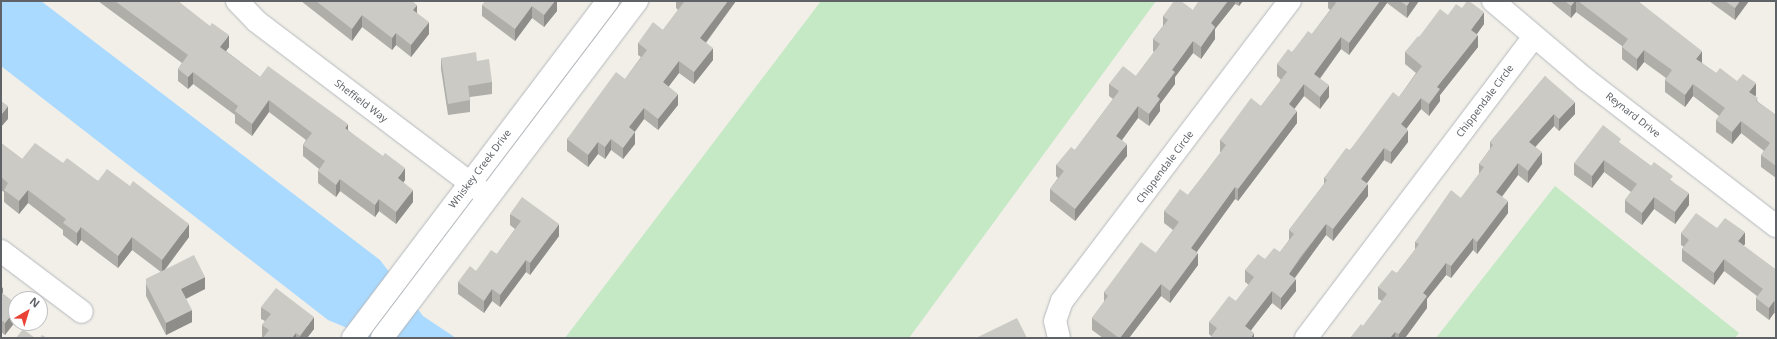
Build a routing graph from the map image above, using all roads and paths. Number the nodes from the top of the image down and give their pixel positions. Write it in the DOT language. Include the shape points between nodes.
graph roads {
  1 [pos="237,1"];
  2 [pos="608,1"];
  3 [pos="637,1"];
  4 [pos="1290,1"];
  5 [pos="1493,1"];
  6 [pos="1534,37"];
  7 [pos="470,183"];
  8 [pos="489,197"];
  9 [pos="1776,226"];
  10 [pos="1,251"];
  11 [pos="82,312"];
  12 [pos="353,338"];
  13 [pos="382,338"];
  14 [pos="1059,338"];
  15 [pos="1306,338"];
  1 -- 7 [label="street, Sheffield Way" via="256,21"];
  2 -- 7 [label="street, Whiskey Creek Drive"];
  3 -- 8 [label="street"];
  4 -- 14 [label="street, Chippendale Circle" via="1062,301 1055,321"];
  5 -- 6 [label="street, Reynard Drive"];
  6 -- 9 [label="street, Reynard Drive"];
  6 -- 15 [label="street, Chippendale Circle"];
  7 -- 8 [label="street, Sheffield Way"];
  7 -- 12 [label="street, Whiskey Creek Drive"];
  8 -- 13 [label="street"];
  10 -- 11 [label="street"];
}
